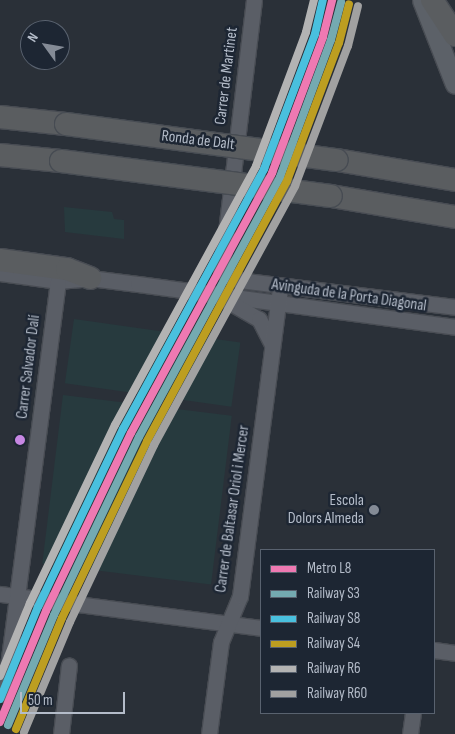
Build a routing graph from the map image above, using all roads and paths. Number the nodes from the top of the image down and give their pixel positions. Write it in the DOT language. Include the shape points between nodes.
graph roads {
  1 [pos="254,0"];
  2 [pos="422,0"];
  3 [pos="432,0"];
  4 [pos="455,35"];
  5 [pos="455,84"];
  6 [pos="0,117"];
  7 [pos="0,155"];
  8 [pos="455,180"];
  9 [pos="455,217"];
  10 [pos="0,260"];
  11 [pos="221,271"];
  12 [pos="0,273"];
  13 [pos="90,278"];
  14 [pos="58,281"];
  15 [pos="281,286"];
  16 [pos="184,290"];
  17 [pos="209,294"];
  18 [pos="278,304"];
  19 [pos="455,307"];
  20 [pos="455,327"];
  21 [pos="272,346"];
  22 [pos="0,594"];
  23 [pos="17,596"];
  24 [pos="229,623"];
  25 [pos="260,628"];
  26 [pos="435,650"];
  27 [pos="455,653"];
  28 [pos="69,665"];
  29 [pos="0,694"];
  30 [pos="412,714"];
  31 [pos="60,734"];
  32 [pos="210,734"];
  33 [pos="410,734"];
  1 -- 11 [label="street, Carrer de Martinet"];
  2 -- 5 [label="main road"];
  3 -- 4 [label="highway"];
  6 -- 8 [label="highway, Ronda de Dalt, bridge" via="338,160"];
  7 -- 9 [label="highway, bridge" via="331,196"];
  10 -- 13 [label="highway" via="67,269"];
  11 -- 15 [label="street, Avinguda de la Porta Diagonal" via="239,280"];
  11 -- 16 [label="street, Avinguda de la Porta Diagonal" via="212,285"];
  12 -- 14 [label="street, Avinguda de la Porta Diagonal"];
  13 -- 14 [label="street, Avinguda de la Porta Diagonal"];
  13 -- 16 [label="street, Avinguda de la Porta Diagonal"];
  14 -- 23 [label="street, Carrer Salvador Dalí"];
  15 -- 18 [label="street, Carrer de Baltasar Oriol i Mercer"];
  15 -- 19 [label="street, Avinguda de la Porta Diagonal"];
  16 -- 17 [label="street, Avinguda de la Porta Diagonal"];
  17 -- 18 [label="street, Avinguda de la Porta Diagonal"];
  17 -- 21 [label="street, Avinguda de la Porta Diagonal" via="256,316"];
  18 -- 20 [label="street, Avinguda de la Porta Diagonal"];
  18 -- 21 [label="street, Carrer de Baltasar Oriol i Mercer"];
  21 -- 24 [label="street, Carrer de Baltasar Oriol i Mercer" via="240,596"];
  22 -- 23 [label="street"];
  23 -- 24 [label="street"];
  23 -- 29 [label="street, Carrer Salvador Dalí" via="7,672"];
  24 -- 25 [label="street"];
  24 -- 32 [label="street, Carrer de Baltasar Oriol i Mercer" via="222,642"];
  26 -- 27 [label="street"];
  28 -- 31 [label="street"];
  30 -- 33 [label="street"];
}
